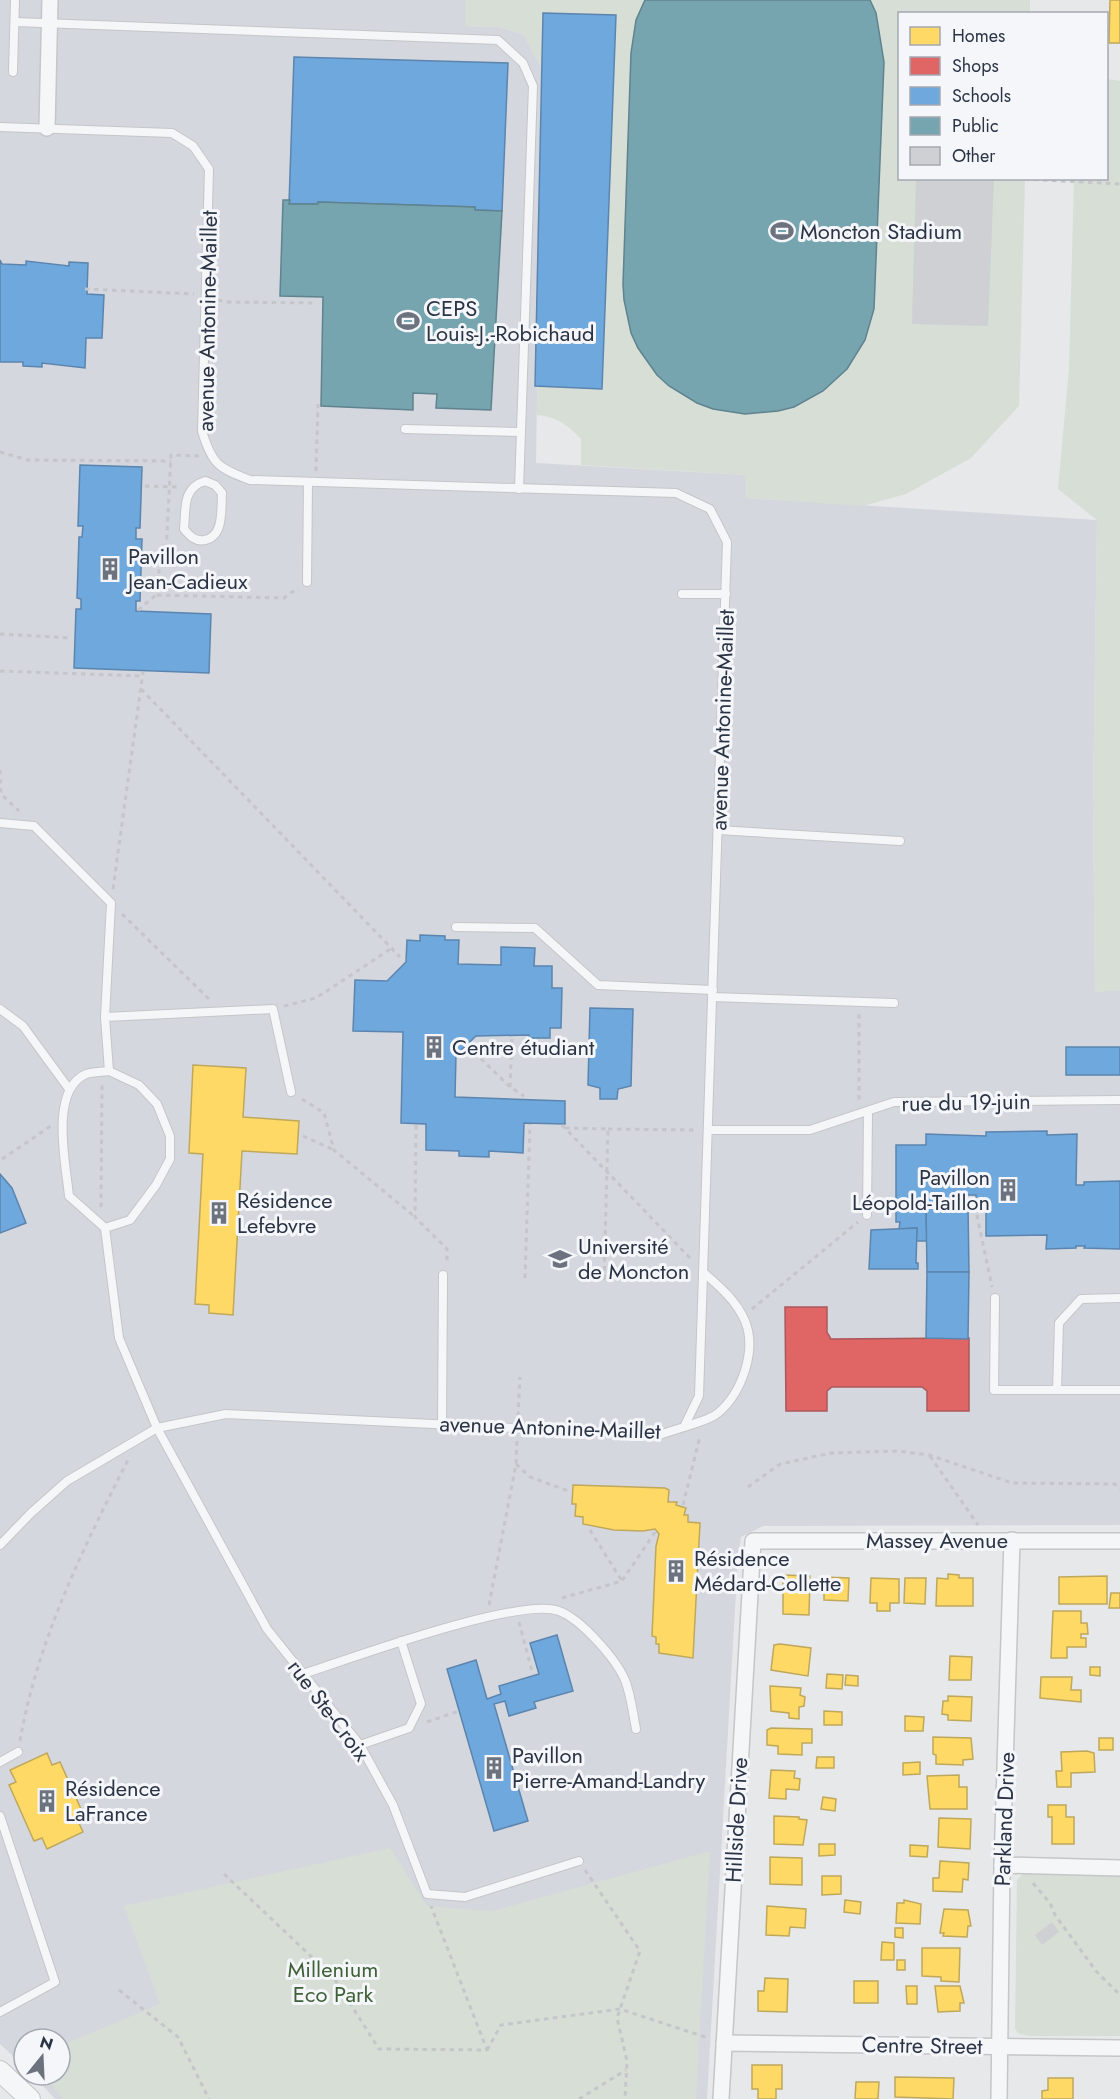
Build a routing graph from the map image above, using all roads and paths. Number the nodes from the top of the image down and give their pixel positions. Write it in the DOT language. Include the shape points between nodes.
graph roads {
  1 [pos="15,0"];
  2 [pos="50,0"];
  3 [pos="15,22"];
  4 [pos="50,24"];
  5 [pos="13,72"];
  6 [pos="0,127"];
  7 [pos="47,128"];
  8 [pos="1044,180"];
  9 [pos="1120,184"];
  10 [pos="318,404"];
  11 [pos="405,429"];
  12 [pos="521,432"];
  13 [pos="0,452"];
  14 [pos="171,461"];
  15 [pos="224,470"];
  16 [pos="312,482"];
  17 [pos="215,485"];
  18 [pos="145,486"];
  19 [pos="191,488"];
  20 [pos="519,489"];
  21 [pos="306,582"];
  22 [pos="682,594"];
  23 [pos="726,594"];
  24 [pos="156,595"];
  25 [pos="138,610"];
  26 [pos="0,634"];
  27 [pos="71,638"];
  28 [pos="0,671"];
  29 [pos="141,689"];
  30 [pos="0,770"];
  31 [pos="1,794"];
  32 [pos="0,823"];
  33 [pos="34,826"];
  34 [pos="718,830"];
  35 [pos="900,841"];
  36 [pos="111,903"];
  37 [pos="456,927"];
  38 [pos="392,948"];
  39 [pos="400,957"];
  40 [pos="712,994"];
  41 [pos="859,1002"];
  42 [pos="894,1003"];
  43 [pos="0,1009"];
  44 [pos="273,1009"];
  45 [pos="222,1011"];
  46 [pos="105,1017"];
  47 [pos="512,1039"];
  48 [pos="468,1046"];
  49 [pos="105,1071"];
  50 [pos="510,1087"];
  51 [pos="69,1089"];
  52 [pos="291,1092"];
  53 [pos="524,1096"];
  54 [pos="1120,1100"];
  55 [pos="864,1112"];
  56 [pos="62,1119"];
  57 [pos="530,1124"];
  58 [pos="416,1125"];
  59 [pos="608,1129"];
  60 [pos="708,1130"];
  61 [pos="303,1136"];
  62 [pos="334,1150"];
  63 [pos="3,1159"];
  64 [pos="607,1172"];
  65 [pos="975,1206"];
  66 [pos="867,1215"];
  67 [pos="415,1217"];
  68 [pos="103,1226"];
  69 [pos="447,1266"];
  70 [pos="703,1272"];
  71 [pos="443,1275"];
  72 [pos="525,1278"];
  73 [pos="604,1282"];
  74 [pos="994,1298"];
  75 [pos="1120,1298"];
  76 [pos="743,1317"];
  77 [pos="520,1377"];
  78 [pos="1057,1390"];
  79 [pos="1120,1390"];
  80 [pos="704,1419"];
  81 [pos="442,1424"];
  82 [pos="684,1427"];
  83 [pos="157,1428"];
  84 [pos="518,1428"];
  85 [pos="139,1438"];
  86 [pos="929,1455"];
  87 [pos="516,1464"];
  88 [pos="748,1487"];
  89 [pos="1120,1489"];
  90 [pos="571,1492"];
  91 [pos="683,1505"];
  92 [pos="590,1530"];
  93 [pos="655,1532"];
  94 [pos="988,1539"];
  95 [pos="1012,1540"];
  96 [pos="753,1541"];
  97 [pos="1120,1541"];
  98 [pos="0,1545"];
  99 [pos="622,1581"];
  100 [pos="558,1599"];
  101 [pos="516,1611"];
  102 [pos="486,1619"];
  103 [pos="401,1641"];
  104 [pos="303,1674"];
  105 [pos="533,1676"];
  106 [pos="459,1712"];
  107 [pos="409,1728"];
  108 [pos="636,1729"];
  109 [pos="360,1745"];
  110 [pos="18,1752"];
  111 [pos="0,1762"];
  112 [pos="0,1816"];
  113 [pos="579,1861"];
  114 [pos="1002,1865"];
  115 [pos="1019,1865"];
  116 [pos="1120,1868"];
  117 [pos="224,1874"];
  118 [pos="427,1894"];
  119 [pos="119,1990"];
  120 [pos="1120,1995"];
  121 [pos="620,2009"];
  122 [pos="0,2012"];
  123 [pos="724,2043"];
  124 [pos="999,2046"];
  125 [pos="1120,2048"];
  126 [pos="487,2050"];
  127 [pos="626,2070"];
  128 [pos="0,2071"];
  129 [pos="30,2099"];
  130 [pos="209,2099"];
  131 [pos="579,2099"];
  132 [pos="625,2099"];
  133 [pos="721,2099"];
  134 [pos="999,2099"];
  1 -- 3 [label="lane"];
  2 -- 4 [label="street"];
  3 -- 4 [label="lane"];
  3 -- 5 [label="lane"];
  4 -- 7 [label="street"];
  4 -- 12 [label="lane" via="498,40 523,63 533,86"];
  6 -- 7 [label="lane, avenue Antonine-Maillet"];
  7 -- 15 [label="lane, avenue Antonine-Maillet" via="172,133 193,146 209,169 202,431 210,456"];
  8 -- 9 [label="path"];
  10 -- 16 [label="path"];
  11 -- 12 [label="lane"];
  12 -- 20 [label="lane"];
  13 -- 14 [label="path" via="28,460"];
  15 -- 16 [label="lane, avenue Antonine-Maillet" via="250,480"];
  15 -- 17 [label="lane"];
  16 -- 20 [label="lane, avenue Antonine-Maillet"];
  16 -- 21 [label="lane"];
  17 -- 19 [label="lane" via="205,481"];
  17 -- 19 [label="lane" via="222,493 219,531 201,541 191,538 184,529"];
  18 -- 19 [label="path"];
  20 -- 23 [label="lane, avenue Antonine-Maillet" via="676,494 710,509 727,542"];
  22 -- 23 [label="lane"];
  23 -- 34 [label="lane, avenue Antonine-Maillet"];
  24 -- 25 [label="path"];
  26 -- 27 [label="path"];
  28 -- 29 [label="path" via="143,674"];
  29 -- 36 [label="path"];
  29 -- 38 [label="path"];
  30 -- 31 [label="path"];
  31 -- 33 [label="path"];
  32 -- 33 [label="lane"];
  33 -- 36 [label="lane"];
  34 -- 35 [label="lane"];
  34 -- 40 [label="lane, avenue Antonine-Maillet"];
  36 -- 45 [label="path"];
  36 -- 46 [label="lane"];
  37 -- 40 [label="lane" via="535,928 598,985"];
  38 -- 39 [label="path"];
  38 -- 44 [label="path" via="316,998"];
  40 -- 41 [label="lane"];
  40 -- 60 [label="lane, avenue Antonine-Maillet"];
  41 -- 42 [label="lane"];
  41 -- 55 [label="path"];
  43 -- 51 [label="lane" via="23,1026"];
  44 -- 45 [label="lane"];
  44 -- 52 [label="lane"];
  45 -- 46 [label="lane"];
  46 -- 49 [label="lane"];
  47 -- 50 [label="path"];
  48 -- 50 [label="path"];
  49 -- 51 [label="lane" via="85,1074"];
  49 -- 68 [label="path"];
  49 -- 68 [label="lane" via="139,1085 157,1104 170,1136 170,1159 130,1220"];
  50 -- 53 [label="path"];
  51 -- 56 [label="lane"];
  52 -- 62 [label="path" via="324,1113"];
  54 -- 55 [label="lane, rue du 19-juin" via="894,1102"];
  55 -- 60 [label="lane, rue du 19-juin" via="810,1130"];
  55 -- 66 [label="lane"];
  56 -- 63 [label="path"];
  56 -- 68 [label="lane" via="69,1197"];
  57 -- 72 [label="path"];
  58 -- 67 [label="path"];
  59 -- 60 [label="path"];
  59 -- 64 [label="path"];
  59 -- 64 [label="path" via="564,1127"];
  60 -- 70 [label="lane, avenue Antonine-Maillet"];
  61 -- 62 [label="path"];
  62 -- 67 [label="path"];
  64 -- 70 [label="path"];
  64 -- 73 [label="path"];
  65 -- 74 [label="path"];
  66 -- 76 [label="path"];
  67 -- 69 [label="path" via="447,1249"];
  68 -- 83 [label="lane, rue Ste-Croix" via="119,1338"];
  70 -- 76 [label="lane" via="730,1296"];
  70 -- 82 [label="lane, avenue Antonine-Maillet" via="699,1400"];
  71 -- 81 [label="lane"];
  74 -- 78 [label="lane" via="994,1390"];
  75 -- 78 [label="lane" via="1081,1299 1059,1323"];
  76 -- 80 [label="lane" via="748,1357 738,1391 717,1414"];
  77 -- 84 [label="path"];
  78 -- 79 [label="lane"];
  80 -- 82 [label="lane"];
  80 -- 91 [label="path"];
  81 -- 83 [label="lane, avenue Antonine-Maillet" via="226,1414"];
  81 -- 84 [label="lane, avenue Antonine-Maillet"];
  82 -- 84 [label="lane, avenue Antonine-Maillet" via="659,1435"];
  83 -- 85 [label="lane, avenue Antonine-Maillet"];
  83 -- 104 [label="lane, rue Ste-Croix" via="267,1629"];
  84 -- 87 [label="path"];
  85 -- 98 [label="lane, avenue Antonine-Maillet" via="68,1481"];
  85 -- 110 [label="path" via="64,1595 26,1709"];
  86 -- 88 [label="path" via="897,1451 832,1453 780,1464"];
  86 -- 89 [label="path" via="1012,1483 1115,1484"];
  86 -- 94 [label="path"];
  87 -- 90 [label="path" via="530,1477"];
  87 -- 102 [label="path"];
  92 -- 99 [label="path"];
  93 -- 99 [label="path"];
  94 -- 95 [label="street, Massey Avenue"];
  94 -- 96 [label="street, Massey Avenue"];
  95 -- 97 [label="street, Massey Avenue"];
  95 -- 114 [label="street, Parkland Drive"];
  96 -- 123 [label="street, Hillside Drive"];
  99 -- 100 [label="path"];
  101 -- 102 [label="lane"];
  101 -- 105 [label="path"];
  101 -- 108 [label="lane" via="560,1611 594,1636 625,1679"];
  102 -- 103 [label="lane"];
  103 -- 104 [label="lane"];
  103 -- 107 [label="lane" via="421,1704"];
  104 -- 109 [label="lane, rue Ste-Croix"];
  106 -- 107 [label="path"];
  107 -- 109 [label="lane"];
  109 -- 118 [label="lane, rue Ste-Croix" via="393,1805"];
  110 -- 111 [label="lane"];
  112 -- 122 [label="lane" via="55,1982"];
  113 -- 118 [label="lane" via="465,1897"];
  113 -- 121 [label="path" via="640,1951"];
  114 -- 115 [label="street"];
  114 -- 124 [label="street, Parkland Drive"];
  115 -- 116 [label="street"];
  115 -- 120 [label="path" via="1096,1971"];
  117 -- 126 [label="path" via="334,1978 379,2049"];
  118 -- 126 [label="path"];
  119 -- 130 [label="path" via="178,2037"];
  121 -- 123 [label="path"];
  121 -- 126 [label="path" via="501,2025"];
  121 -- 127 [label="path" via="617,2018"];
  123 -- 124 [label="street, Centre Street"];
  123 -- 133 [label="street, Hillside Drive"];
  124 -- 125 [label="street, Centre Street"];
  124 -- 134 [label="street, Parkland Drive"];
  127 -- 131 [label="path"];
  127 -- 132 [label="path"];
  128 -- 129 [label="street"];
}
